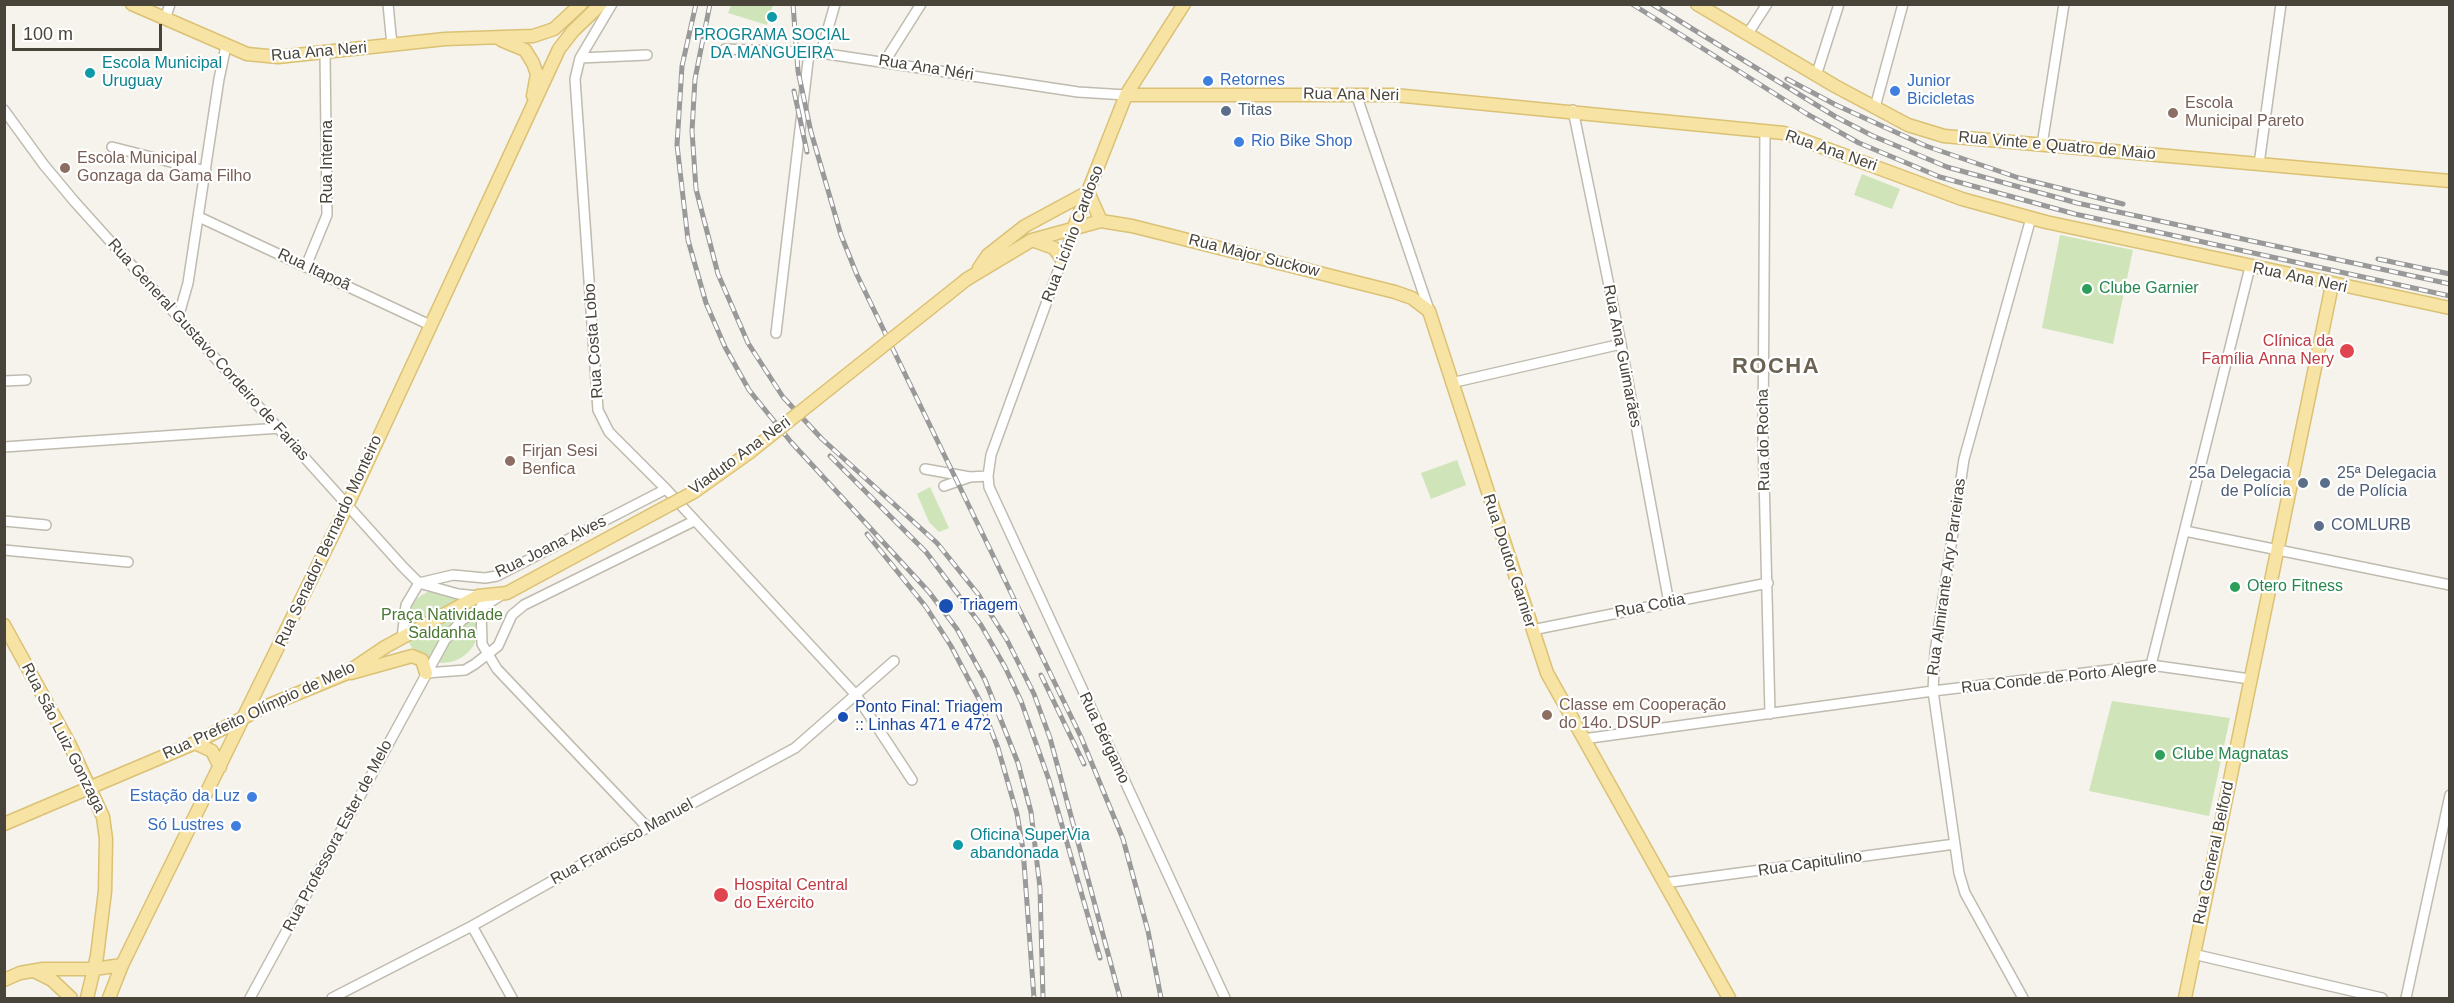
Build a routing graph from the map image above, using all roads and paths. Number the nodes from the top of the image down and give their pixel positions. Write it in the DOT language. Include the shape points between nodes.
graph roads {
  1 [pos="132,4"];
  2 [pos="170,4"];
  3 [pos="388,4"];
  4 [pos="581,4"];
  5 [pos="601,4"];
  6 [pos="612,4"];
  7 [pos="835,4"];
  8 [pos="921,4"];
  9 [pos="1184,4"];
  10 [pos="1697,4"];
  11 [pos="1767,4"];
  12 [pos="1839,4"];
  13 [pos="1903,4"];
  14 [pos="2064,4"];
  15 [pos="2280,4"];
  16 [pos="165,19"];
  17 [pos="1747,35"];
  18 [pos="479,37"];
  19 [pos="226,45"];
  20 [pos="392,45"];
  21 [pos="725,49"];
  22 [pos="325,53"];
  23 [pos="809,53"];
  24 [pos="821,53"];
  25 [pos="647,55"];
  26 [pos="580,58"];
  27 [pos="885,61"];
  28 [pos="1816,76"];
  29 [pos="1356,94"];
  30 [pos="1125,96"];
  31 [pos="1875,107"];
  32 [pos="4,110"];
  33 [pos="1573,110"];
  34 [pos="530,113"];
  35 [pos="1765,131"];
  36 [pos="2042,145"];
  37 [pos="111,147"];
  38 [pos="2259,164"];
  39 [pos="206,171"];
  40 [pos="2450,181"];
  41 [pos="1088,192"];
  42 [pos="199,217"];
  43 [pos="2031,218"];
  44 [pos="1101,221"];
  45 [pos="1074,227"];
  46 [pos="1032,240"];
  47 [pos="1062,259"];
  48 [pos="306,266"];
  49 [pos="2250,267"];
  50 [pos="972,275"];
  51 [pos="2332,285"];
  52 [pos="2450,308"];
  53 [pos="1429,311"];
  54 [pos="178,318"];
  55 [pos="430,325"];
  56 [pos="776,333"];
  57 [pos="1621,344"];
  58 [pos="26,380"];
  59 [pos="4,381"];
  60 [pos="1451,382"];
  61 [pos="280,428"];
  62 [pos="4,447"];
  63 [pos="925,469"];
  64 [pos="987,476"];
  65 [pos="970,477"];
  66 [pos="944,486"];
  67 [pos="666,489"];
  68 [pos="347,506"];
  69 [pos="4,521"];
  70 [pos="694,521"];
  71 [pos="46,525"];
  72 [pos="2185,531"];
  73 [pos="4,550"];
  74 [pos="2277,550"];
  75 [pos="128,562"];
  76 [pos="462,575"];
  77 [pos="419,583"];
  78 [pos="1768,583"];
  79 [pos="2450,585"];
  80 [pos="507,592"];
  81 [pos="475,599"];
  82 [pos="1669,603"];
  83 [pos="4,625"];
  84 [pos="1532,630"];
  85 [pos="402,638"];
  86 [pos="489,656"];
  87 [pos="894,660"];
  88 [pos="2151,665"];
  89 [pos="426,673"];
  90 [pos="345,674"];
  91 [pos="2250,679"];
  92 [pos="1933,691"];
  93 [pos="856,695"];
  94 [pos="1770,714"];
  95 [pos="246,717"];
  96 [pos="1583,738"];
  97 [pos="195,743"];
  98 [pos="220,767"];
  99 [pos="912,780"];
  100 [pos="90,787"];
  101 [pos="2450,795"];
  102 [pos="4,824"];
  103 [pos="647,827"];
  104 [pos="1955,844"];
  105 [pos="1664,883"];
  106 [pos="472,926"];
  107 [pos="2193,954"];
  108 [pos="122,965"];
  109 [pos="94,969"];
  110 [pos="33,970"];
  111 [pos="4,980"];
  112 [pos="71,999"];
  113 [pos="87,999"];
  114 [pos="109,999"];
  115 [pos="250,999"];
  116 [pos="332,999"];
  117 [pos="512,999"];
  118 [pos="1225,999"];
  119 [pos="1729,999"];
  120 [pos="2023,999"];
  121 [pos="2186,999"];
  122 [pos="2382,999"];
  123 [pos="2406,999"];
  1 -- 16 [label="main road, Rua Ana Neri"];
  2 -- 16 [label="street"];
  3 -- 20 [label="street"];
  4 -- 18 [label="main road" via="554,29 534,36"];
  5 -- 34 [label="main road" via="559,49"];
  6 -- 26 [label="street, Rua Costa Lobo"];
  7 -- 24 [label="street"];
  8 -- 27 [label="street"];
  9 -- 30 [label="main road, Rua Licínio Cardoso"];
  10 -- 17 [label="main road, Rua Vinte e Quatro de Maio"];
  11 -- 17 [label="street"];
  12 -- 28 [label="street"];
  13 -- 31 [label="street"];
  14 -- 36 [label="street"];
  15 -- 38 [label="street"];
  16 -- 19 [label="main road, Rua Ana Neri"];
  17 -- 28 [label="main road, Rua Vinte e Quatro de Maio"];
  18 -- 20 [label="main road, Rua Ana Neri"];
  18 -- 34 [label="main road" via="512,43 525,50 537,74"];
  19 -- 22 [label="main road, Rua Ana Neri" via="257,56"];
  19 -- 39 [label="street"];
  20 -- 22 [label="main road, Rua Ana Neri"];
  21 -- 23 [label="street, Rua Ana Néri"];
  22 -- 48 [label="street, Rua Interna" via="327,215"];
  23 -- 24 [label="street, Rua Ana Néri"];
  23 -- 56 [label="street"];
  24 -- 27 [label="street, Rua Ana Néri"];
  25 -- 26 [label="street"];
  26 -- 67 [label="street, Rua Costa Lobo" via="575,79 598,410 609,432"];
  27 -- 30 [label="street, Rua Ana Néri"];
  28 -- 31 [label="main road, Rua Vinte e Quatro de Maio"];
  29 -- 30 [label="main road, Rua Ana Neri"];
  29 -- 33 [label="main road, Rua Ana Neri"];
  29 -- 53 [label="street, Rua Doutor Garnier"];
  30 -- 41 [label="main road, Rua Licínio Cardoso"];
  31 -- 36 [label="main road, Rua Vinte e Quatro de Maio" via="1908,125 1944,136"];
  32 -- 54 [label="street, Rua General Gustavo Cordeiro de Farias" via="52,174"];
  33 -- 35 [label="main road, Rua Ana Neri"];
  33 -- 57 [label="street, Rua Ana Guimarães"];
  34 -- 55 [label="main road, Rua Senador Bernardo Monteiro"];
  35 -- 43 [label="main road, Rua Ana Neri" via="1800,137 1962,199"];
  35 -- 78 [label="street, Rua do Rocha" via="1763,437"];
  36 -- 38 [label="main road, Rua Vinte e Quatro de Maio"];
  37 -- 39 [label="street"];
  38 -- 40 [label="main road, Rua Vinte e Quatro de Maio"];
  39 -- 42 [label="street"];
  41 -- 44 [label="main road"];
  41 -- 45 [label="main road, Rua Licínio Cardoso"];
  41 -- 50 [label="main road, Viaduto Ana Neri" via="1025,226 988,255"];
  42 -- 48 [label="street, Rua Itapoã"];
  42 -- 54 [label="street"];
  43 -- 49 [label="main road, Rua Ana Neri"];
  43 -- 92 [label="street, Rua Almirante Ary Parreiras" via="1964,459 1935,652"];
  44 -- 45 [label="main road, Rua Major Suckow"];
  44 -- 53 [label="main road, Rua Major Suckow" via="1395,292 1412,298"];
  45 -- 46 [label="main road, Viaduto Ana Neri"];
  45 -- 47 [label="street, Rua Licínio Cardoso"];
  46 -- 47 [label="main road" via="1054,248"];
  46 -- 50 [label="main road, Viaduto Ana Neri"];
  47 -- 64 [label="street, Rua Licínio Cardoso" via="991,455"];
  48 -- 55 [label="street, Rua Itapoã"];
  49 -- 51 [label="main road, Rua Ana Neri"];
  49 -- 72 [label="street"];
  50 -- 80 [label="main road, Viaduto Ana Neri, bridge" via="694,492"];
  51 -- 52 [label="main road, Rua Ana Neri"];
  51 -- 74 [label="main road, Rua General Belford"];
  53 -- 60 [label="main road, Rua Doutor Garnier"];
  54 -- 61 [label="street, Rua General Gustavo Cordeiro de Farias"];
  55 -- 68 [label="main road, Rua Senador Bernardo Monteiro"];
  57 -- 60 [label="street"];
  57 -- 82 [label="street, Rua Ana Guimarães"];
  58 -- 59 [label="street"];
  60 -- 84 [label="main road, Rua Doutor Garnier"];
  61 -- 62 [label="street"];
  61 -- 68 [label="street, Rua General Gustavo Cordeiro de Farias"];
  63 -- 65 [label="street"];
  64 -- 65 [label="street"];
  64 -- 118 [label="street, Rua Bérgamo" via="996,507"];
  65 -- 66 [label="street"];
  67 -- 70 [label="street, Rua Costa Lobo"];
  67 -- 76 [label="street, Rua Joana Alves" via="497,576"];
  68 -- 77 [label="street, Rua General Gustavo Cordeiro de Farias"];
  68 -- 95 [label="main road, Rua Senador Bernardo Monteiro"];
  69 -- 71 [label="street"];
  70 -- 86 [label="street" via="524,605 512,615 504,637"];
  70 -- 93 [label="street, Rua Costa Lobo"];
  72 -- 74 [label="street"];
  72 -- 88 [label="street"];
  73 -- 75 [label="street"];
  74 -- 79 [label="street"];
  74 -- 91 [label="main road, Rua General Belford"];
  76 -- 77 [label="street, Rua Joana Alves"];
  76 -- 81 [label="street"];
  77 -- 81 [label="street"];
  77 -- 85 [label="street" via="406,605"];
  78 -- 82 [label="street, Rua Cotia"];
  78 -- 94 [label="street, Rua do Rocha"];
  80 -- 81 [label="main road, Rua Prefeito Olímpio de Melo"];
  81 -- 85 [label="main road, Rua Prefeito Olímpio de Melo"];
  81 -- 86 [label="street" via="482,644"];
  81 -- 89 [label="street"];
  82 -- 84 [label="street, Rua Cotia"];
  83 -- 100 [label="main road, Rua São Luiz Gonzaga"];
  84 -- 96 [label="main road, Rua Doutor Garnier" via="1547,673"];
  85 -- 90 [label="main road, Rua Prefeito Olímpio de Melo"];
  86 -- 89 [label="street" via="465,670"];
  86 -- 103 [label="street"];
  87 -- 93 [label="street, Rua Francisco Manuel"];
  88 -- 91 [label="street, Rua Conde de Porto Alegre"];
  88 -- 92 [label="street, Rua Conde de Porto Alegre"];
  89 -- 90 [label="main road" via="422,660 412,656"];
  89 -- 115 [label="street, Rua Professora Ester de Melo"];
  90 -- 95 [label="main road, Rua Prefeito Olímpio de Melo"];
  91 -- 107 [label="main road, Rua General Belford"];
  92 -- 94 [label="street, Rua Conde de Porto Alegre"];
  92 -- 104 [label="street, Rua Almirante Ary Parreiras"];
  93 -- 99 [label="street, Rua Costa Lobo"];
  93 -- 103 [label="street, Rua Francisco Manuel" via="795,748"];
  94 -- 96 [label="street, Rua Conde de Porto Alegre"];
  95 -- 97 [label="main road, Rua Prefeito Olímpio de Melo"];
  95 -- 98 [label="main road, Rua Senador Bernardo Monteiro"];
  96 -- 105 [label="main road, Rua Doutor Garnier"];
  97 -- 98 [label="main road" via="212,751"];
  97 -- 100 [label="main road, Rua Prefeito Olímpio de Melo"];
  98 -- 108 [label="main road, Rua Senador Bernardo Monteiro"];
  100 -- 102 [label="main road, Rua Prefeito Olímpio de Melo"];
  100 -- 109 [label="main road, Rua São Luiz Gonzaga" via="103,817 106,839 105,891"];
  101 -- 123 [label="street"];
  103 -- 106 [label="street, Rua Francisco Manuel"];
  104 -- 105 [label="street, Rua Capitulino"];
  104 -- 120 [label="street, Rua Almirante Ary Parreiras" via="1965,893"];
  105 -- 119 [label="main road, Rua Doutor Garnier"];
  106 -- 116 [label="street, Rua Francisco Manuel"];
  106 -- 117 [label="street"];
  107 -- 121 [label="main road, Rua General Belford"];
  107 -- 122 [label="street"];
  108 -- 109 [label="main road"];
  108 -- 114 [label="main road, Rua Senador Bernardo Monteiro"];
  109 -- 110 [label="main road"];
  109 -- 113 [label="main road, Rua São Luiz Gonzaga"];
  110 -- 111 [label="main road"];
  110 -- 112 [label="main road" via="52,980"];
}
